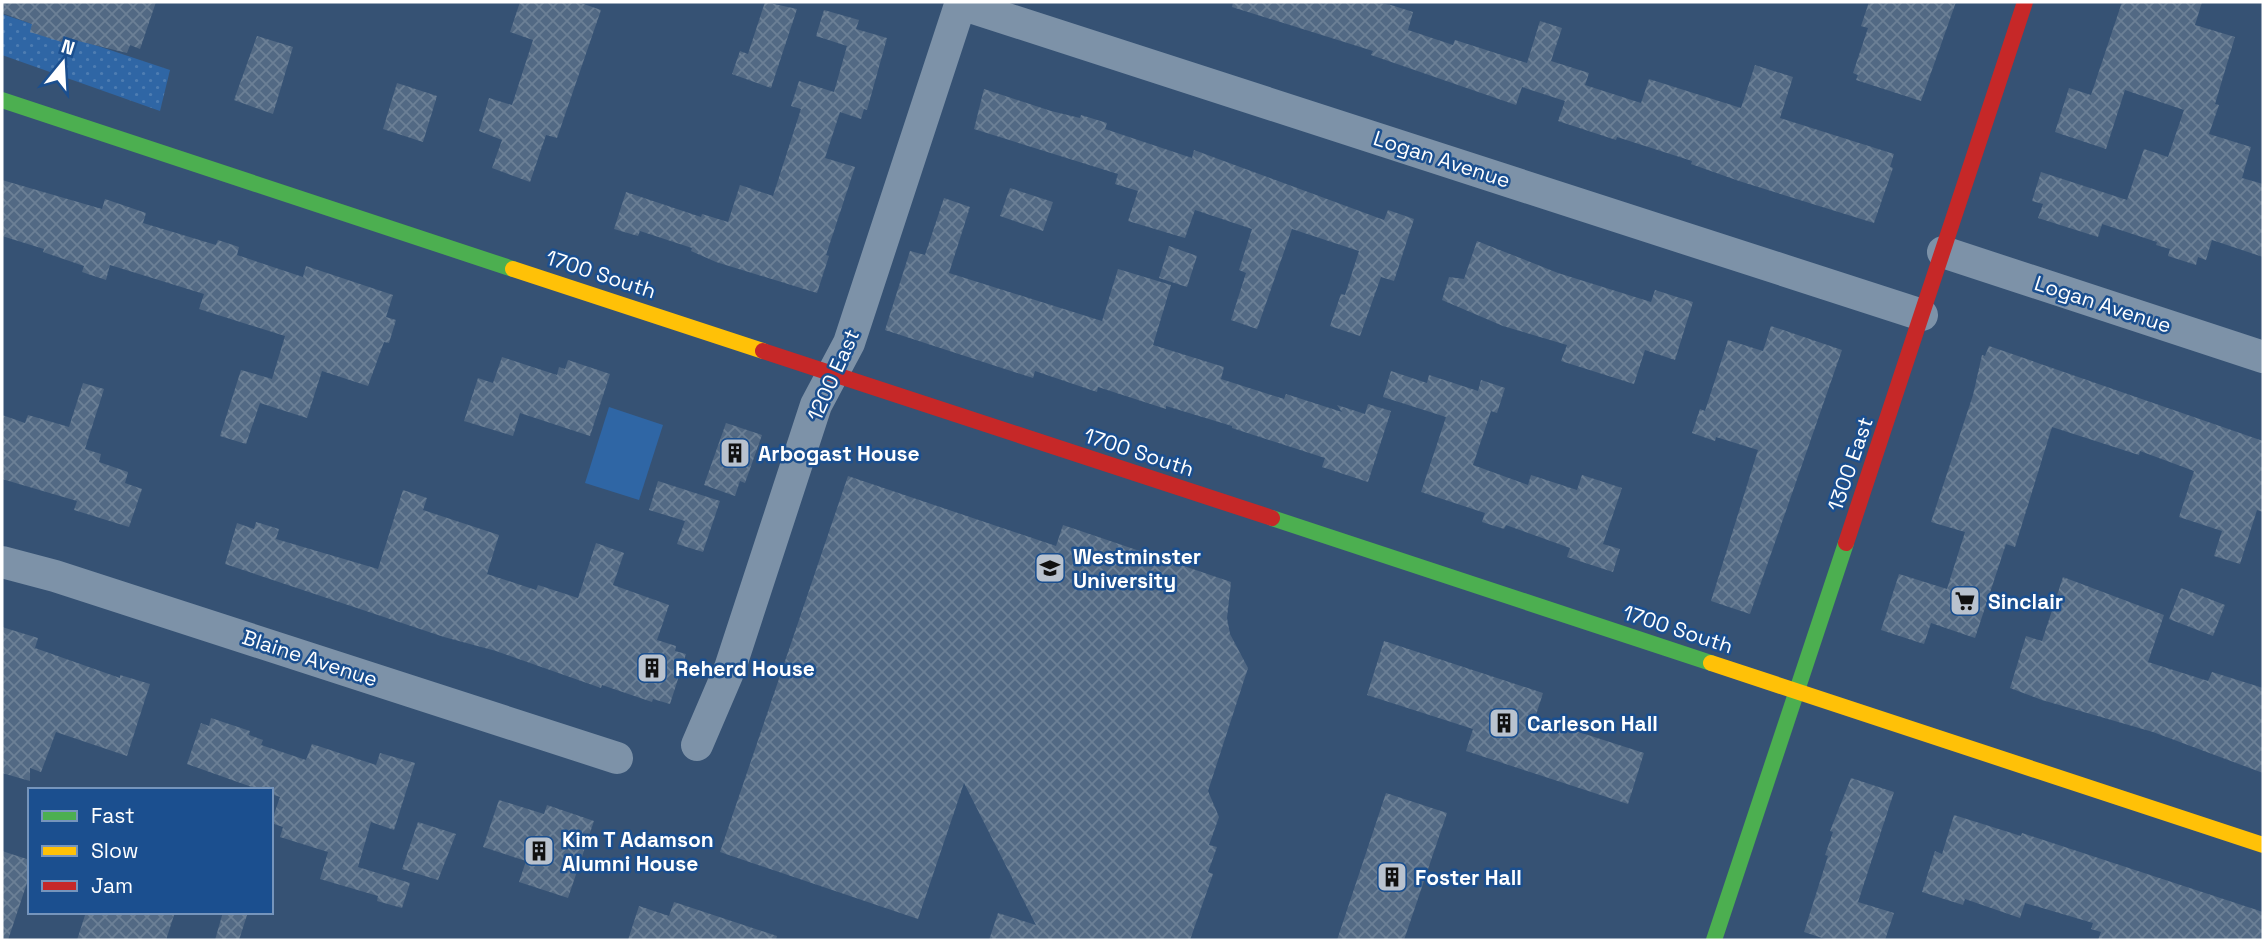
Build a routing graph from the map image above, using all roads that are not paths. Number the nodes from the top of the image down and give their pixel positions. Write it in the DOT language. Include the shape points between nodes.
graph roads {
  1 [pos="2025,2"];
  2 [pos="961,3"];
  3 [pos="2,100"];
  4 [pos="1943,252"];
  5 [pos="1922,315"];
  6 [pos="2263,356"];
  7 [pos="834,373"];
  8 [pos="2,562"];
  9 [pos="1796,690"];
  10 [pos="697,745"];
  11 [pos="617,758"];
  12 [pos="2263,845"];
  13 [pos="1714,940"];
  1 -- 4 [label="street, 1300 East"];
  2 -- 5 [label="street, Logan Avenue"];
  2 -- 7 [label="street, 1200 East" via="849,343"];
  3 -- 7 [label="street, 1700 South"];
  4 -- 5 [label="street, 1300 East"];
  4 -- 6 [label="street, Logan Avenue"];
  5 -- 9 [label="street, 1300 East"];
  7 -- 9 [label="street, 1700 South"];
  7 -- 10 [label="street, 1200 East" via="816,405 730,668"];
  8 -- 11 [label="street, Blaine Avenue"];
  9 -- 12 [label="street, 1700 South"];
  9 -- 13 [label="street, 1300 East"];
}
